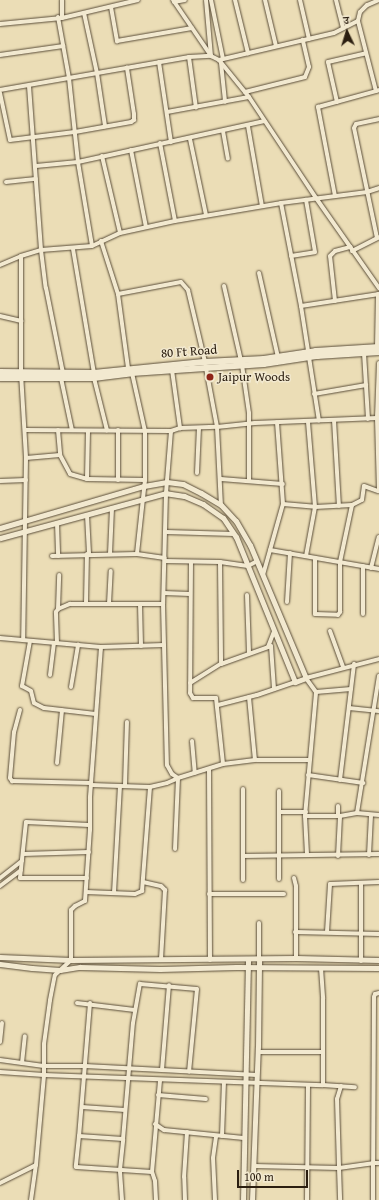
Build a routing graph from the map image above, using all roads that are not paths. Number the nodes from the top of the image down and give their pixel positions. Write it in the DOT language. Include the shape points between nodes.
graph roads {
  1 [pos="62,0"];
  2 [pos="138,0"];
  3 [pos="186,0"];
  4 [pos="206,0"];
  5 [pos="211,0"];
  6 [pos="235,0"];
  7 [pos="265,0"];
  8 [pos="300,0"];
  9 [pos="336,0"];
  10 [pos="366,0"];
  11 [pos="379,0"];
  12 [pos="174,1"];
  13 [pos="367,5"];
  14 [pos="111,7"];
  15 [pos="84,13"];
  16 [pos="60,18"];
  17 [pos="358,21"];
  18 [pos="0,24"];
  19 [pos="192,28"];
  20 [pos="343,28"];
  21 [pos="309,38"];
  22 [pos="303,40"];
  23 [pos="63,46"];
  24 [pos="276,46"];
  25 [pos="248,53"];
  26 [pos="366,53"];
  27 [pos="0,55"];
  28 [pos="211,56"];
  29 [pos="189,57"];
  30 [pos="221,60"];
  31 [pos="159,62"];
  32 [pos="127,68"];
  33 [pos="97,73"];
  34 [pos="69,78"];
  35 [pos="29,86"];
  36 [pos="0,90"];
  37 [pos="378,91"];
  38 [pos="245,92"];
  39 [pos="0,93"];
  40 [pos="249,97"];
  41 [pos="225,102"];
  42 [pos="338,102"];
  43 [pos="196,108"];
  44 [pos="166,112"];
  45 [pos="379,118"];
  46 [pos="265,121"];
  47 [pos="105,126"];
  48 [pos="248,126"];
  49 [pos="223,131"];
  50 [pos="75,132"];
  51 [pos="34,137"];
  52 [pos="190,139"];
  53 [pos="171,142"];
  54 [pos="160,143"];
  55 [pos="131,150"];
  56 [pos="102,156"];
  57 [pos="228,159"];
  58 [pos="78,162"];
  59 [pos="36,166"];
  60 [pos="36,179"];
  61 [pos="6,182"];
  62 [pos="379,188"];
  63 [pos="367,192"];
  64 [pos="335,196"];
  65 [pos="316,198"];
  66 [pos="306,200"];
  67 [pos="281,203"];
  68 [pos="262,206"];
  69 [pos="206,215"];
  70 [pos="174,221"];
  71 [pos="146,227"];
  72 [pos="120,233"];
  73 [pos="378,237"];
  74 [pos="101,241"];
  75 [pos="92,246"];
  76 [pos="73,249"];
  77 [pos="351,249"];
  78 [pos="41,250"];
  79 [pos="21,256"];
  80 [pos="291,256"];
  81 [pos="0,265"];
  82 [pos="259,273"];
  83 [pos="224,286"];
  84 [pos="379,288"];
  85 [pos="118,294"];
  86 [pos="379,294"];
  87 [pos="335,301"];
  88 [pos="301,306"];
  89 [pos="0,316"];
  90 [pos="21,321"];
  91 [pos="378,349"];
  92 [pos="364,353"];
  93 [pos="307,355"];
  94 [pos="278,357"];
  95 [pos="205,362"];
  96 [pos="241,363"];
  97 [pos="379,364"];
  98 [pos="206,368"];
  99 [pos="172,370"];
  100 [pos="130,371"];
  101 [pos="0,372"];
  102 [pos="21,375"];
  103 [pos="62,375"];
  104 [pos="94,375"];
  105 [pos="0,378"];
  106 [pos="366,385"];
  107 [pos="378,389"];
  108 [pos="314,394"];
  109 [pos="377,418"];
  110 [pos="368,419"];
  111 [pos="319,420"];
  112 [pos="334,420"];
  113 [pos="308,421"];
  114 [pos="277,422"];
  115 [pos="249,424"];
  116 [pos="217,427"];
  117 [pos="180,428"];
  118 [pos="199,428"];
  119 [pos="25,430"];
  120 [pos="58,430"];
  121 [pos="72,430"];
  122 [pos="88,430"];
  123 [pos="107,430"];
  124 [pos="118,430"];
  125 [pos="145,431"];
  126 [pos="171,431"];
  127 [pos="60,454"];
  128 [pos="26,458"];
  129 [pos="197,473"];
  130 [pos="87,479"];
  131 [pos="221,479"];
  132 [pos="26,480"];
  133 [pos="118,480"];
  134 [pos="145,480"];
  135 [pos="249,480"];
  136 [pos="0,481"];
  137 [pos="167,482"];
  138 [pos="282,484"];
  139 [pos="144,486"];
  140 [pos="378,491"];
  141 [pos="166,493"];
  142 [pos="142,500"];
  143 [pos="283,504"];
  144 [pos="221,505"];
  145 [pos="352,505"];
  146 [pos="339,506"];
  147 [pos="315,507"];
  148 [pos="112,508"];
  149 [pos="87,515"];
  150 [pos="25,520"];
  151 [pos="57,523"];
  152 [pos="0,528"];
  153 [pos="26,532"];
  154 [pos="166,532"];
  155 [pos="234,534"];
  156 [pos="0,538"];
  157 [pos="379,538"];
  158 [pos="270,550"];
  159 [pos="290,553"];
  160 [pos="88,554"];
  161 [pos="110,554"];
  162 [pos="137,554"];
  163 [pos="52,556"];
  164 [pos="58,556"];
  165 [pos="306,556"];
  166 [pos="315,558"];
  167 [pos="165,559"];
  168 [pos="257,561"];
  169 [pos="191,562"];
  170 [pos="220,562"];
  171 [pos="340,562"];
  172 [pos="248,566"];
  173 [pos="363,566"];
  174 [pos="371,568"];
  175 [pos="379,569"];
  176 [pos="111,571"];
  177 [pos="59,575"];
  178 [pos="263,575"];
  179 [pos="164,594"];
  180 [pos="190,594"];
  181 [pos="247,595"];
  182 [pos="287,602"];
  183 [pos="86,604"];
  184 [pos="109,604"];
  185 [pos="140,604"];
  186 [pos="163,604"];
  187 [pos="58,609"];
  188 [pos="363,614"];
  189 [pos="275,630"];
  190 [pos="330,632"];
  191 [pos="0,638"];
  192 [pos="23,640"];
  193 [pos="30,641"];
  194 [pos="55,643"];
  195 [pos="78,645"];
  196 [pos="164,645"];
  197 [pos="141,646"];
  198 [pos="101,647"];
  199 [pos="267,647"];
  200 [pos="249,653"];
  201 [pos="379,659"];
  202 [pos="221,664"];
  203 [pos="354,664"];
  204 [pos="343,667"];
  205 [pos="50,674"];
  206 [pos="379,676"];
  207 [pos="306,678"];
  208 [pos="295,682"];
  209 [pos="190,683"];
  210 [pos="71,687"];
  211 [pos="274,689"];
  212 [pos="351,689"];
  213 [pos="316,692"];
  214 [pos="249,698"];
  215 [pos="218,705"];
  216 [pos="349,708"];
  217 [pos="20,710"];
  218 [pos="62,710"];
  219 [pos="374,711"];
  220 [pos="379,711"];
  221 [pos="96,714"];
  222 [pos="127,722"];
  223 [pos="192,741"];
  224 [pos="255,760"];
  225 [pos="309,760"];
  226 [pos="58,763"];
  227 [pos="223,764"];
  228 [pos="209,769"];
  229 [pos="195,773"];
  230 [pos="308,775"];
  231 [pos="178,778"];
  232 [pos="340,780"];
  233 [pos="363,783"];
  234 [pos="91,784"];
  235 [pos="122,785"];
  236 [pos="150,786"];
  237 [pos="243,789"];
  238 [pos="280,790"];
  239 [pos="338,806"];
  240 [pos="280,812"];
  241 [pos="305,814"];
  242 [pos="357,814"];
  243 [pos="371,815"];
  244 [pos="379,815"];
  245 [pos="339,816"];
  246 [pos="89,825"];
  247 [pos="175,849"];
  248 [pos="89,852"];
  249 [pos="23,854"];
  250 [pos="307,854"];
  251 [pos="379,854"];
  252 [pos="369,855"];
  253 [pos="243,856"];
  254 [pos="279,856"];
  255 [pos="338,856"];
  256 [pos="22,861"];
  257 [pos="21,870"];
  258 [pos="0,878"];
  259 [pos="87,878"];
  260 [pos="294,878"];
  261 [pos="279,879"];
  262 [pos="243,880"];
  263 [pos="143,882"];
  264 [pos="379,882"];
  265 [pos="361,883"];
  266 [pos="0,886"];
  267 [pos="86,892"];
  268 [pos="114,893"];
  269 [pos="209,894"];
  270 [pos="284,894"];
  271 [pos="259,923"];
  272 [pos="296,932"];
  273 [pos="327,932"];
  274 [pos="360,934"];
  275 [pos="379,934"];
  276 [pos="0,957"];
  277 [pos="258,958"];
  278 [pos="296,958"];
  279 [pos="248,959"];
  280 [pos="71,960"];
  281 [pos="161,960"];
  282 [pos="210,960"];
  283 [pos="379,960"];
  284 [pos="361,961"];
  285 [pos="0,964"];
  286 [pos="258,967"];
  287 [pos="248,968"];
  288 [pos="321,968"];
  289 [pos="379,968"];
  290 [pos="60,970"];
  291 [pos="169,985"];
  292 [pos="379,993"];
  293 [pos="77,1003"];
  294 [pos="90,1004"];
  295 [pos="135,1010"];
  296 [pos="2,1023"];
  297 [pos="25,1036"];
  298 [pos="0,1042"];
  299 [pos="258,1052"];
  300 [pos="323,1052"];
  301 [pos="0,1060"];
  302 [pos="22,1063"];
  303 [pos="44,1066"];
  304 [pos="85,1066"];
  305 [pos="129,1069"];
  306 [pos="162,1070"];
  307 [pos="0,1072"];
  308 [pos="189,1072"];
  309 [pos="246,1075"];
  310 [pos="257,1075"];
  311 [pos="44,1076"];
  312 [pos="84,1076"];
  313 [pos="128,1079"];
  314 [pos="373,1079"];
  315 [pos="379,1079"];
  316 [pos="160,1080"];
  317 [pos="224,1082"];
  318 [pos="246,1083"];
  319 [pos="256,1083"];
  320 [pos="323,1085"];
  321 [pos="308,1086"];
  322 [pos="342,1086"];
  323 [pos="355,1087"];
  324 [pos="158,1095"];
  325 [pos="206,1099"];
  326 [pos="82,1107"];
  327 [pos="126,1110"];
  328 [pos="155,1124"];
  329 [pos="187,1132"];
  330 [pos="79,1136"];
  331 [pos="216,1136"];
  332 [pos="222,1136"];
  333 [pos="123,1138"];
  334 [pos="244,1138"];
  335 [pos="373,1163"];
  336 [pos="379,1163"];
  337 [pos="36,1166"];
  338 [pos="254,1166"];
  339 [pos="308,1168"];
  340 [pos="340,1168"];
  341 [pos="120,1170"];
  342 [pos="152,1172"];
  343 [pos="0,1183"];
  344 [pos="32,1200"];
  345 [pos="122,1200"];
  346 [pos="156,1200"];
  347 [pos="185,1200"];
  348 [pos="215,1200"];
  349 [pos="243,1200"];
  350 [pos="252,1200"];
  351 [pos="307,1200"];
  352 [pos="340,1200"];
  353 [pos="373,1200"];
  1 -- 16 [label="street"];
  2 -- 14 [label="street"];
  3 -- 12 [label="street"];
  4 -- 28 [label="street"];
  5 -- 30 [label="street"];
  6 -- 25 [label="street"];
  7 -- 24 [label="street"];
  8 -- 21 [label="street"];
  9 -- 20 [label="street"];
  10 -- 13 [label="street"];
  11 -- 13 [label="street"];
  12 -- 19 [label="street"];
  13 -- 17 [label="street" via="360,12"];
  14 -- 15 [label="street"];
  14 -- 19 [label="street" via="117,41"];
  15 -- 16 [label="street"];
  15 -- 33 [label="street"];
  16 -- 18 [label="street"];
  16 -- 23 [label="street"];
  17 -- 20 [label="street"];
  17 -- 26 [label="street"];
  19 -- 28 [label="street"];
  20 -- 21 [label="street" via="334,33"];
  21 -- 22 [label="street"];
  22 -- 24 [label="street"];
  22 -- 38 [label="street" via="309,67 305,77"];
  23 -- 27 [label="street"];
  23 -- 34 [label="street"];
  24 -- 25 [label="street"];
  25 -- 30 [label="street"];
  26 -- 37 [label="street"];
  26 -- 42 [label="street" via="328,62"];
  28 -- 29 [label="street"];
  28 -- 30 [label="street"];
  29 -- 31 [label="street"];
  29 -- 43 [label="street"];
  30 -- 38 [label="street"];
  30 -- 41 [label="street"];
  31 -- 32 [label="street"];
  31 -- 44 [label="street"];
  32 -- 33 [label="street"];
  32 -- 47 [label="street" via="134,120"];
  33 -- 34 [label="street"];
  33 -- 47 [label="street"];
  34 -- 35 [label="street"];
  34 -- 50 [label="street"];
  35 -- 36 [label="street"];
  35 -- 51 [label="street"];
  37 -- 42 [label="street"];
  38 -- 40 [label="street"];
  39 -- 51 [label="street" via="10,140"];
  40 -- 41 [label="street"];
  40 -- 46 [label="street"];
  41 -- 43 [label="street"];
  42 -- 64 [label="street" via="318,108"];
  43 -- 44 [label="street"];
  44 -- 53 [label="street"];
  45 -- 63 [label="street" via="354,126"];
  46 -- 48 [label="street"];
  46 -- 65 [label="street"];
  47 -- 50 [label="street"];
  48 -- 49 [label="street"];
  48 -- 68 [label="street"];
  49 -- 52 [label="street"];
  49 -- 57 [label="street"];
  50 -- 51 [label="street"];
  50 -- 58 [label="street"];
  51 -- 59 [label="street"];
  52 -- 53 [label="street"];
  52 -- 69 [label="street"];
  53 -- 54 [label="street"];
  54 -- 55 [label="street"];
  54 -- 70 [label="street"];
  55 -- 56 [label="street"];
  55 -- 71 [label="street"];
  56 -- 58 [label="street"];
  56 -- 72 [label="street"];
  58 -- 59 [label="street"];
  58 -- 75 [label="street"];
  59 -- 60 [label="street"];
  60 -- 61 [label="street"];
  60 -- 78 [label="street"];
  62 -- 63 [label="street"];
  63 -- 64 [label="street"];
  63 -- 73 [label="street"];
  64 -- 65 [label="street"];
  65 -- 66 [label="street"];
  65 -- 77 [label="street"];
  66 -- 67 [label="street"];
  66 -- 80 [label="street" via="316,252"];
  67 -- 68 [label="street"];
  67 -- 80 [label="street"];
  68 -- 69 [label="street"];
  69 -- 70 [label="street"];
  70 -- 71 [label="street"];
  71 -- 72 [label="street"];
  72 -- 74 [label="street"];
  73 -- 77 [label="street"];
  74 -- 75 [label="street"];
  74 -- 85 [label="street"];
  75 -- 76 [label="street"];
  76 -- 78 [label="street"];
  76 -- 104 [label="street"];
  77 -- 84 [label="street"];
  77 -- 87 [label="street" via="335,251 330,256"];
  78 -- 79 [label="street"];
  78 -- 103 [label="street"];
  79 -- 81 [label="street"];
  79 -- 90 [label="street"];
  80 -- 88 [label="street"];
  82 -- 94 [label="street"];
  83 -- 96 [label="street"];
  85 -- 95 [label="street" via="181,282 188,290"];
  85 -- 100 [label="street"];
  86 -- 87 [label="street"];
  86 -- 91 [label="street"];
  87 -- 88 [label="street"];
  88 -- 93 [label="street"];
  89 -- 90 [label="street"];
  90 -- 102 [label="street"];
  91 -- 92 [label="main road, 80 Ft Road"];
  91 -- 93 [label="main road, 80 Ft Road"];
  92 -- 93 [label="main road, 80 Ft Road"];
  92 -- 106 [label="street"];
  93 -- 94 [label="main road, 80 Ft Road"];
  93 -- 96 [label="main road, 80 Ft Road"];
  93 -- 108 [label="street"];
  94 -- 96 [label="main road, 80 Ft Road"];
  95 -- 96 [label="main road, 80 Ft Road"];
  95 -- 100 [label="main road, 80 Ft Road"];
  96 -- 98 [label="main road, 80 Ft Road"];
  96 -- 115 [label="street"];
  97 -- 107 [label="street"];
  98 -- 99 [label="main road, 80 Ft Road"];
  98 -- 116 [label="street"];
  99 -- 100 [label="main road, 80 Ft Road"];
  99 -- 117 [label="street"];
  100 -- 104 [label="main road, 80 Ft Road"];
  100 -- 125 [label="street"];
  101 -- 102 [label="main road, 80 Ft Road"];
  102 -- 103 [label="main road, 80 Ft Road"];
  102 -- 105 [label="main road, 80 Ft Road"];
  102 -- 119 [label="street"];
  103 -- 104 [label="main road, 80 Ft Road"];
  103 -- 121 [label="street"];
  104 -- 123 [label="street"];
  106 -- 108 [label="street"];
  106 -- 110 [label="street"];
  107 -- 109 [label="street"];
  108 -- 111 [label="street"];
  109 -- 110 [label="street"];
  109 -- 140 [label="street"];
  110 -- 112 [label="street"];
  111 -- 112 [label="street"];
  111 -- 113 [label="street"];
  112 -- 146 [label="street"];
  113 -- 114 [label="street"];
  113 -- 147 [label="street"];
  114 -- 115 [label="street"];
  114 -- 138 [label="street"];
  115 -- 116 [label="street"];
  115 -- 135 [label="street"];
  116 -- 118 [label="street"];
  116 -- 131 [label="street"];
  117 -- 118 [label="street"];
  117 -- 126 [label="street"];
  118 -- 129 [label="street"];
  119 -- 120 [label="street"];
  119 -- 128 [label="street"];
  120 -- 121 [label="street"];
  120 -- 127 [label="street"];
  121 -- 122 [label="street"];
  122 -- 123 [label="street"];
  122 -- 130 [label="street"];
  123 -- 124 [label="street"];
  124 -- 125 [label="street"];
  124 -- 133 [label="street"];
  125 -- 126 [label="street"];
  125 -- 134 [label="street"];
  126 -- 137 [label="street"];
  127 -- 128 [label="street"];
  127 -- 130 [label="street" via="70,474"];
  128 -- 132 [label="street"];
  130 -- 133 [label="street"];
  131 -- 135 [label="street"];
  131 -- 144 [label="street"];
  132 -- 136 [label="street"];
  132 -- 150 [label="street"];
  133 -- 134 [label="street"];
  134 -- 139 [label="street"];
  135 -- 138 [label="street"];
  137 -- 139 [label="street"];
  137 -- 141 [label="street"];
  137 -- 144 [label="street" via="183,484"];
  138 -- 143 [label="street"];
  139 -- 142 [label="street"];
  139 -- 150 [label="street"];
  140 -- 145 [label="street" via="364,486 362,500"];
  141 -- 142 [label="street"];
  141 -- 154 [label="street"];
  141 -- 155 [label="street" via="184,496 203,504 222,518"];
  142 -- 148 [label="street"];
  142 -- 162 [label="street"];
  143 -- 147 [label="street"];
  143 -- 158 [label="street"];
  144 -- 168 [label="street" via="236,521"];
  145 -- 146 [label="street"];
  145 -- 171 [label="street"];
  146 -- 147 [label="street"];
  147 -- 165 [label="street"];
  148 -- 149 [label="street"];
  148 -- 161 [label="street"];
  149 -- 151 [label="street"];
  149 -- 160 [label="street"];
  150 -- 152 [label="street"];
  150 -- 153 [label="street"];
  151 -- 153 [label="street"];
  151 -- 164 [label="street"];
  153 -- 156 [label="street"];
  153 -- 192 [label="street"];
  154 -- 155 [label="street"];
  154 -- 167 [label="street"];
  155 -- 172 [label="street"];
  157 -- 174 [label="street"];
  158 -- 159 [label="street"];
  158 -- 178 [label="street"];
  159 -- 165 [label="street"];
  159 -- 182 [label="street"];
  160 -- 161 [label="street"];
  160 -- 164 [label="street"];
  160 -- 183 [label="street"];
  161 -- 162 [label="street"];
  162 -- 167 [label="street"];
  163 -- 164 [label="street"];
  165 -- 166 [label="street"];
  166 -- 171 [label="street"];
  166 -- 171 [label="street" via="314,605 315,614 318,616 338,615 340,612"];
  167 -- 169 [label="street"];
  167 -- 179 [label="street"];
  168 -- 172 [label="street"];
  168 -- 178 [label="street"];
  169 -- 170 [label="street"];
  169 -- 180 [label="street"];
  170 -- 172 [label="street"];
  170 -- 202 [label="street"];
  171 -- 173 [label="street"];
  172 -- 189 [label="street"];
  173 -- 174 [label="street"];
  173 -- 188 [label="street"];
  174 -- 175 [label="street"];
  176 -- 184 [label="street"];
  177 -- 187 [label="street"];
  178 -- 207 [label="street"];
  179 -- 180 [label="street"];
  179 -- 186 [label="street"];
  180 -- 209 [label="street"];
  181 -- 200 [label="street"];
  183 -- 184 [label="street"];
  183 -- 187 [label="street" via="70,604"];
  184 -- 185 [label="street"];
  185 -- 186 [label="street"];
  185 -- 197 [label="street"];
  186 -- 196 [label="street"];
  187 -- 194 [label="street"];
  189 -- 199 [label="street"];
  189 -- 208 [label="street"];
  190 -- 204 [label="street"];
  191 -- 192 [label="street"];
  192 -- 193 [label="street"];
  193 -- 194 [label="street"];
  193 -- 218 [label="street" via="22,686 31,691 37,706"];
  194 -- 195 [label="street"];
  194 -- 205 [label="street"];
  195 -- 198 [label="street"];
  195 -- 210 [label="street"];
  196 -- 197 [label="street"];
  196 -- 231 [label="street" via="167,765"];
  197 -- 198 [label="street"];
  198 -- 221 [label="street"];
  199 -- 200 [label="street"];
  199 -- 211 [label="street" via="271,646"];
  200 -- 202 [label="street"];
  201 -- 203 [label="street"];
  202 -- 209 [label="street"];
  203 -- 204 [label="street"];
  203 -- 212 [label="street"];
  204 -- 207 [label="street"];
  206 -- 219 [label="street"];
  207 -- 208 [label="street"];
  207 -- 213 [label="street"];
  208 -- 211 [label="street"];
  209 -- 215 [label="street" via="191,697 215,698"];
  211 -- 214 [label="street"];
  212 -- 213 [label="street"];
  212 -- 216 [label="street"];
  213 -- 225 [label="street"];
  214 -- 215 [label="street"];
  214 -- 224 [label="street"];
  215 -- 227 [label="street"];
  216 -- 219 [label="street"];
  216 -- 232 [label="street"];
  217 -- 234 [label="street" via="14,732 12,781"];
  218 -- 221 [label="street"];
  218 -- 226 [label="street"];
  219 -- 220 [label="street"];
  219 -- 233 [label="street"];
  221 -- 234 [label="street"];
  222 -- 235 [label="street"];
  223 -- 229 [label="street"];
  224 -- 225 [label="street"];
  224 -- 227 [label="street"];
  225 -- 230 [label="street"];
  227 -- 228 [label="street"];
  228 -- 229 [label="street"];
  228 -- 269 [label="street"];
  229 -- 231 [label="street"];
  230 -- 232 [label="street"];
  230 -- 241 [label="street"];
  231 -- 236 [label="street"];
  231 -- 247 [label="street"];
  232 -- 233 [label="street"];
  233 -- 242 [label="street"];
  234 -- 235 [label="street"];
  234 -- 246 [label="street"];
  235 -- 236 [label="street"];
  235 -- 268 [label="street"];
  236 -- 263 [label="street"];
  237 -- 253 [label="street"];
  238 -- 240 [label="street"];
  239 -- 245 [label="street"];
  240 -- 241 [label="street"];
  240 -- 254 [label="street"];
  241 -- 245 [label="street"];
  241 -- 250 [label="street"];
  242 -- 243 [label="street"];
  242 -- 245 [label="street"];
  243 -- 244 [label="street"];
  243 -- 252 [label="street"];
  245 -- 255 [label="street"];
  246 -- 248 [label="street"];
  246 -- 249 [label="street" via="26,822"];
  248 -- 249 [label="street"];
  248 -- 259 [label="street"];
  249 -- 256 [label="street"];
  250 -- 254 [label="street"];
  250 -- 255 [label="street"];
  251 -- 252 [label="street"];
  252 -- 255 [label="street"];
  253 -- 254 [label="street"];
  253 -- 262 [label="street"];
  254 -- 261 [label="street"];
  256 -- 257 [label="street"];
  256 -- 258 [label="street"];
  257 -- 259 [label="street" via="20,878"];
  257 -- 266 [label="street"];
  259 -- 267 [label="street"];
  260 -- 272 [label="street"];
  263 -- 268 [label="street" via="141,892"];
  263 -- 281 [label="street" via="161,886 165,890"];
  264 -- 265 [label="street"];
  265 -- 273 [label="street" via="330,884"];
  265 -- 274 [label="street"];
  267 -- 268 [label="street"];
  267 -- 280 [label="street" via="85,901 71,910"];
  269 -- 270 [label="street"];
  269 -- 282 [label="street"];
  271 -- 277 [label="street"];
  272 -- 273 [label="street"];
  272 -- 278 [label="street"];
  273 -- 274 [label="street"];
  274 -- 275 [label="street"];
  274 -- 284 [label="street"];
  276 -- 280 [label="street"];
  277 -- 278 [label="street"];
  277 -- 279 [label="street"];
  277 -- 286 [label="street"];
  278 -- 284 [label="street"];
  279 -- 282 [label="street"];
  279 -- 287 [label="street"];
  280 -- 281 [label="street"];
  280 -- 290 [label="street"];
  281 -- 282 [label="street"];
  283 -- 284 [label="street"];
  285 -- 290 [label="street"];
  286 -- 287 [label="street"];
  286 -- 288 [label="street"];
  286 -- 299 [label="street"];
  287 -- 290 [label="street"];
  287 -- 309 [label="street"];
  288 -- 289 [label="street"];
  288 -- 300 [label="street"];
  290 -- 303 [label="street" via="56,975 50,1000"];
  291 -- 295 [label="street" via="140,984"];
  291 -- 306 [label="street"];
  291 -- 308 [label="street" via="194,988 198,992"];
  292 -- 314 [label="street" via="374,997"];
  293 -- 294 [label="street"];
  294 -- 295 [label="street"];
  294 -- 304 [label="street"];
  295 -- 305 [label="street"];
  296 -- 298 [label="street"];
  297 -- 302 [label="street"];
  299 -- 300 [label="street"];
  299 -- 310 [label="street"];
  300 -- 320 [label="street"];
  301 -- 302 [label="street"];
  302 -- 303 [label="street"];
  303 -- 304 [label="street"];
  303 -- 311 [label="street"];
  304 -- 305 [label="street"];
  304 -- 312 [label="street"];
  305 -- 306 [label="street"];
  305 -- 313 [label="street"];
  306 -- 308 [label="street"];
  307 -- 311 [label="street"];
  308 -- 309 [label="street"];
  309 -- 310 [label="street"];
  309 -- 318 [label="street"];
  310 -- 319 [label="street"];
  311 -- 312 [label="street"];
  311 -- 337 [label="street"];
  312 -- 313 [label="street"];
  312 -- 326 [label="street"];
  313 -- 316 [label="street"];
  313 -- 327 [label="street"];
  314 -- 315 [label="street"];
  314 -- 335 [label="street"];
  316 -- 317 [label="street"];
  316 -- 324 [label="street"];
  317 -- 318 [label="street"];
  317 -- 332 [label="street"];
  318 -- 319 [label="street"];
  318 -- 334 [label="street"];
  319 -- 321 [label="street"];
  319 -- 338 [label="street"];
  320 -- 321 [label="street"];
  320 -- 322 [label="street"];
  321 -- 339 [label="street"];
  322 -- 323 [label="street"];
  322 -- 340 [label="street" via="337,1099"];
  324 -- 325 [label="street"];
  324 -- 328 [label="street"];
  326 -- 327 [label="street"];
  326 -- 330 [label="street"];
  327 -- 333 [label="street"];
  328 -- 329 [label="street" via="164,1130"];
  328 -- 342 [label="street"];
  329 -- 331 [label="street"];
  329 -- 347 [label="street"];
  330 -- 333 [label="street"];
  330 -- 341 [label="street" via="76,1167"];
  331 -- 332 [label="street"];
  331 -- 348 [label="street" via="213,1158"];
  332 -- 334 [label="street"];
  333 -- 341 [label="street"];
  334 -- 349 [label="street"];
  335 -- 336 [label="street"];
  335 -- 340 [label="street"];
  335 -- 353 [label="street"];
  337 -- 343 [label="street"];
  337 -- 344 [label="street"];
  338 -- 339 [label="street"];
  338 -- 350 [label="street"];
  339 -- 340 [label="street"];
  339 -- 351 [label="street"];
  340 -- 352 [label="street"];
  341 -- 342 [label="street"];
  341 -- 345 [label="street"];
  342 -- 346 [label="street"];
}
